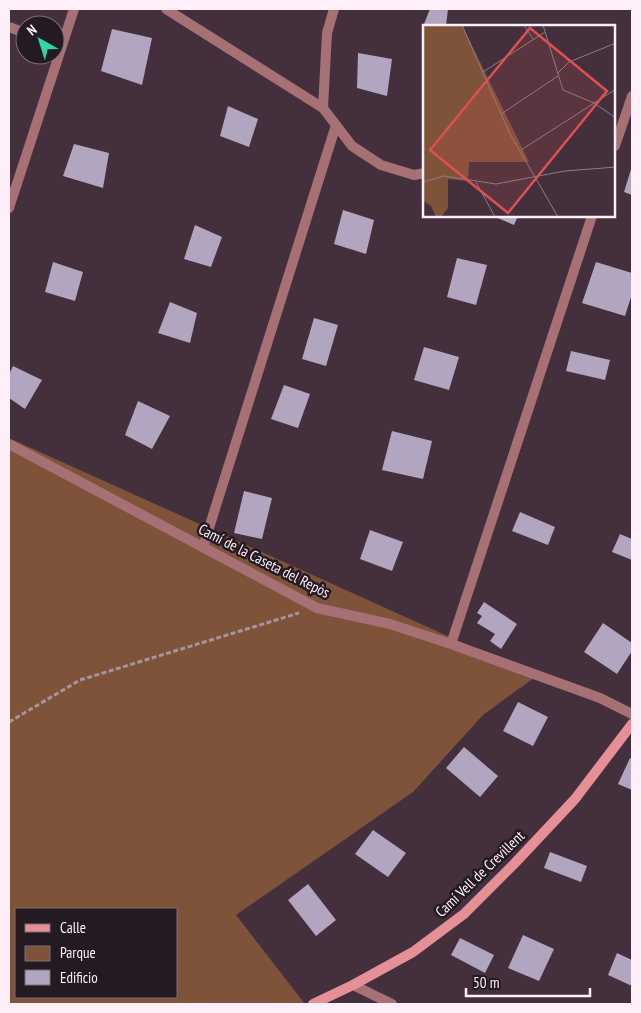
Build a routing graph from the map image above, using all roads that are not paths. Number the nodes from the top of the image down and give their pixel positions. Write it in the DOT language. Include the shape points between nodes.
graph roads {
  1 [pos="74,9"];
  2 [pos="166,9"];
  3 [pos="334,9"];
  4 [pos="65,29"];
  5 [pos="52,65"];
  6 [pos="632,96"];
  7 [pos="323,108"];
  8 [pos="624,117"];
  9 [pos="336,125"];
  10 [pos="616,143"];
  11 [pos="423,173"];
  12 [pos="9,208"];
  13 [pos="591,218"];
  14 [pos="9,444"];
  15 [pos="203,548"];
  16 [pos="451,644"];
  17 [pos="632,714"];
  18 [pos="632,724"];
  19 [pos="353,985"];
  20 [pos="313,1004"];
  21 [pos="392,1004"];
  1 -- 4 [label="street"];
  2 -- 7 [label="street"];
  3 -- 7 [label="street" via="327,33"];
  5 -- 12 [label="street"];
  6 -- 8 [label="street"];
  7 -- 9 [label="street"];
  8 -- 10 [label="street"];
  9 -- 11 [label="street" via="352,146 381,165 414,175"];
  9 -- 15 [label="street"];
  13 -- 16 [label="street"];
  14 -- 15 [label="street, Camí de la Caseta del Repòs"];
  15 -- 16 [label="street, Camí de la Caseta del Repòs" via="317,608 390,624"];
  16 -- 17 [label="street, Camí de la Caseta del Repòs" via="600,698"];
  18 -- 19 [label="street, Camí Vell de Crevillent" via="575,799 464,914 414,952"];
  19 -- 20 [label="street, Camí Vell de Crevillent"];
  19 -- 21 [label="street"];
}
